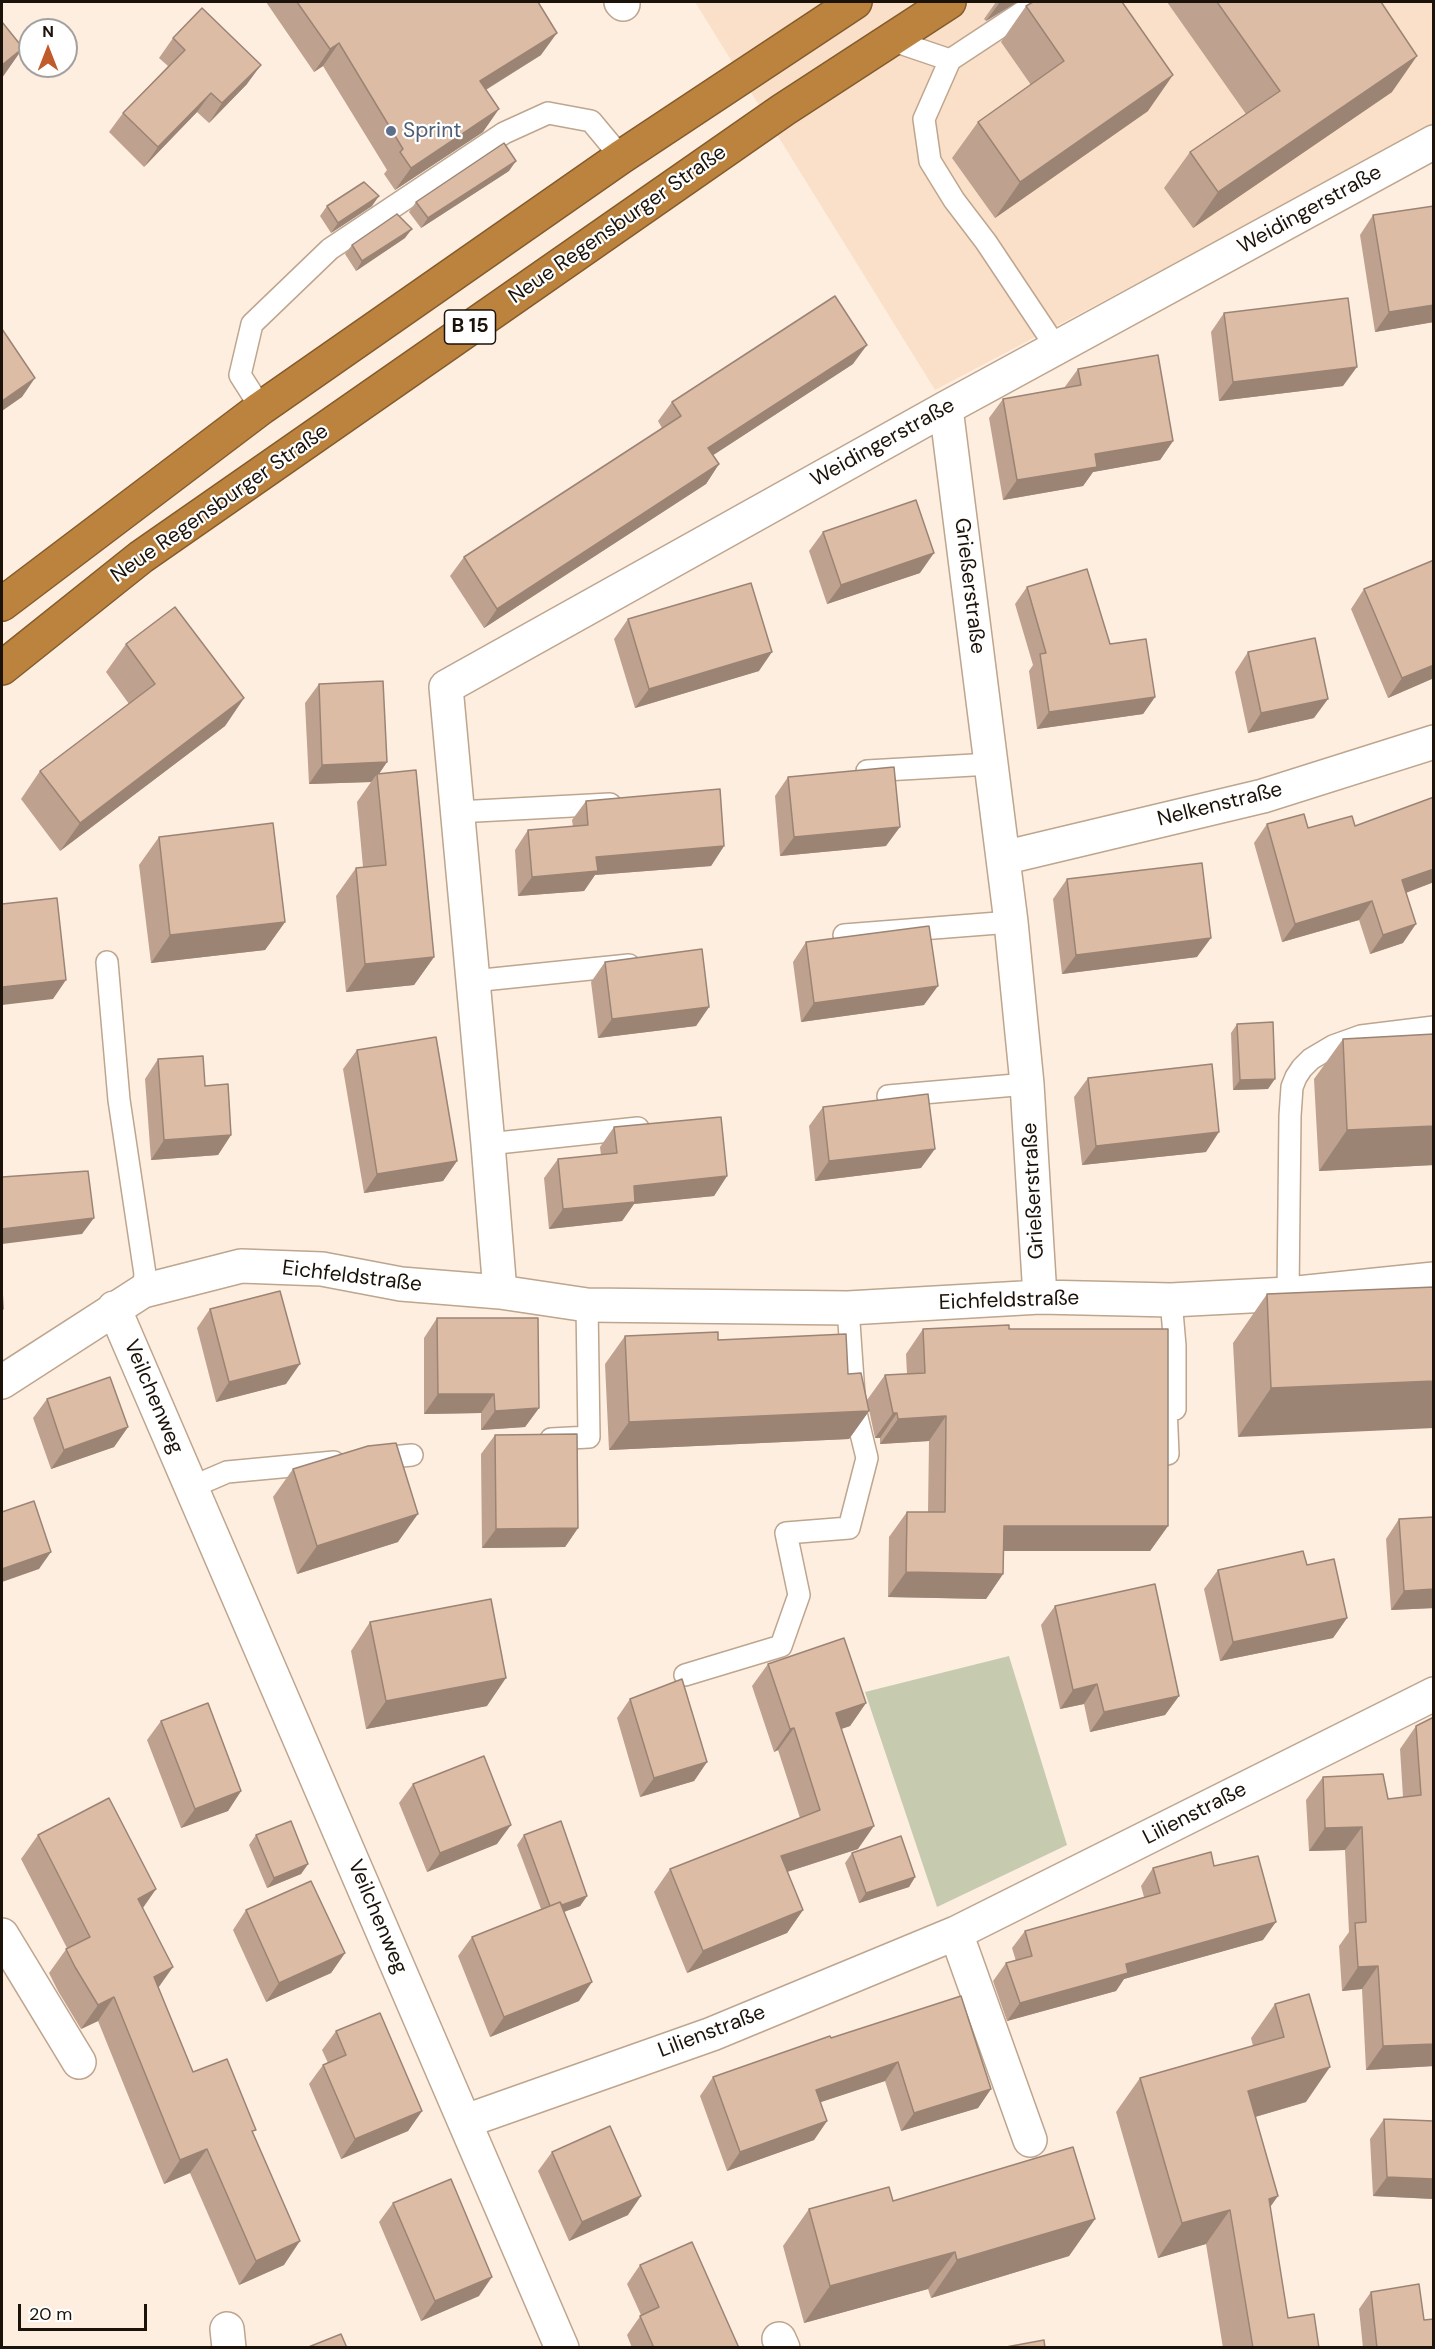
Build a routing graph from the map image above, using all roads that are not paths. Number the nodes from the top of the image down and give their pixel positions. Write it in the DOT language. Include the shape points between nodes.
graph roads {
  1 [pos="855,2"];
  2 [pos="949,2"];
  3 [pos="1038,2"];
  4 [pos="891,40"];
  5 [pos="950,60"];
  6 [pos="1434,142"];
  7 [pos="621,157"];
  8 [pos="1056,347"];
  9 [pos="261,408"];
  10 [pos="946,408"];
  11 [pos="2,604"];
  12 [pos="2,668"];
  13 [pos="1434,742"];
  14 [pos="992,764"];
  15 [pos="852,772"];
  16 [pos="633,802"];
  17 [pos="458,812"];
  18 [pos="1003,858"];
  19 [pos="1011,922"];
  20 [pos="844,935"];
  21 [pos="107,962"];
  22 [pos="630,964"];
  23 [pos="473,981"];
  24 [pos="1434,1028"];
  25 [pos="1027,1084"];
  26 [pos="888,1096"];
  27 [pos="650,1127"];
  28 [pos="488,1144"];
  29 [pos="1434,1279"];
  30 [pos="143,1291"];
  31 [pos="500,1292"];
  32 [pos="1288,1294"];
  33 [pos="1040,1298"];
  34 [pos="1171,1300"];
  35 [pos="587,1305"];
  36 [pos="114,1308"];
  37 [pos="848,1308"];
  38 [pos="2,1382"];
  39 [pos="531,1440"];
  40 [pos="1168,1454"];
  41 [pos="412,1455"];
  42 [pos="192,1487"];
  43 [pos="685,1675"];
  44 [pos="1434,1694"];
  45 [pos="956,1933"];
  46 [pos="2,1935"];
  47 [pos="79,2062"];
  48 [pos="466,2121"];
  49 [pos="1030,2140"];
  50 [pos="562,2348"];
  1 -- 7 [label="highway, B 15"];
  2 -- 4 [label="highway, Neue Regensburger Straße / B 15"];
  3 -- 5 [label="lane"];
  4 -- 5 [label="lane"];
  4 -- 12 [label="highway, Neue Regensburger Straße / B 15" via="773,117 141,557"];
  5 -- 8 [label="lane" via="924,119 930,161"];
  6 -- 8 [label="street, Weidingerstraße"];
  7 -- 9 [label="highway, B 15"];
  7 -- 9 [label="lane" via="591,121 548,113 504,133 330,249 252,324 240,375"];
  8 -- 10 [label="street, Weidingerstraße"];
  9 -- 11 [label="highway, B 15"];
  10 -- 14 [label="street, Grießerstraße"];
  10 -- 17 [label="street, Weidingerstraße" via="446,687"];
  13 -- 18 [label="street, Nelkenstraße" via="1263,796"];
  14 -- 15 [label="lane"];
  14 -- 18 [label="street, Grießerstraße"];
  16 -- 17 [label="lane"];
  17 -- 23 [label="street, Weidingerstraße"];
  18 -- 19 [label="street, Grießerstraße"];
  19 -- 20 [label="lane"];
  19 -- 25 [label="street, Grießerstraße"];
  21 -- 30 [label="lane" via="119,1100 145,1274"];
  22 -- 23 [label="lane"];
  23 -- 28 [label="street, Weidingerstraße"];
  24 -- 32 [label="lane" via="1361,1036 1332,1046 1311,1059 1296,1077 1290,1116"];
  25 -- 26 [label="lane"];
  25 -- 33 [label="street, Grießerstraße"];
  27 -- 28 [label="lane"];
  28 -- 31 [label="street, Weidingerstraße"];
  29 -- 32 [label="street, Eichfeldstraße"];
  30 -- 31 [label="street, Eichfeldstraße" via="241,1266 322,1269 401,1284"];
  30 -- 36 [label="street, Eichfeldstraße"];
  31 -- 35 [label="street, Eichfeldstraße"];
  32 -- 34 [label="street, Eichfeldstraße"];
  33 -- 34 [label="street, Eichfeldstraße"];
  33 -- 37 [label="street, Eichfeldstraße"];
  34 -- 40 [label="lane" via="1175,1409 1166,1406"];
  35 -- 37 [label="street, Eichfeldstraße"];
  35 -- 39 [label="lane" via="589,1437"];
  36 -- 38 [label="street, Eichfeldstraße"];
  36 -- 42 [label="street, Veilchenweg"];
  37 -- 43 [label="lane" via="855,1409 867,1458 849,1528 786,1533 800,1595 781,1646"];
  41 -- 42 [label="lane" via="227,1472"];
  42 -- 48 [label="street, Veilchenweg"];
  44 -- 45 [label="street, Lilienstraße"];
  45 -- 48 [label="street, Lilienstraße" via="712,2034"];
  45 -- 49 [label="street"];
  46 -- 47 [label="street"];
  48 -- 50 [label="street, Veilchenweg"];
}
